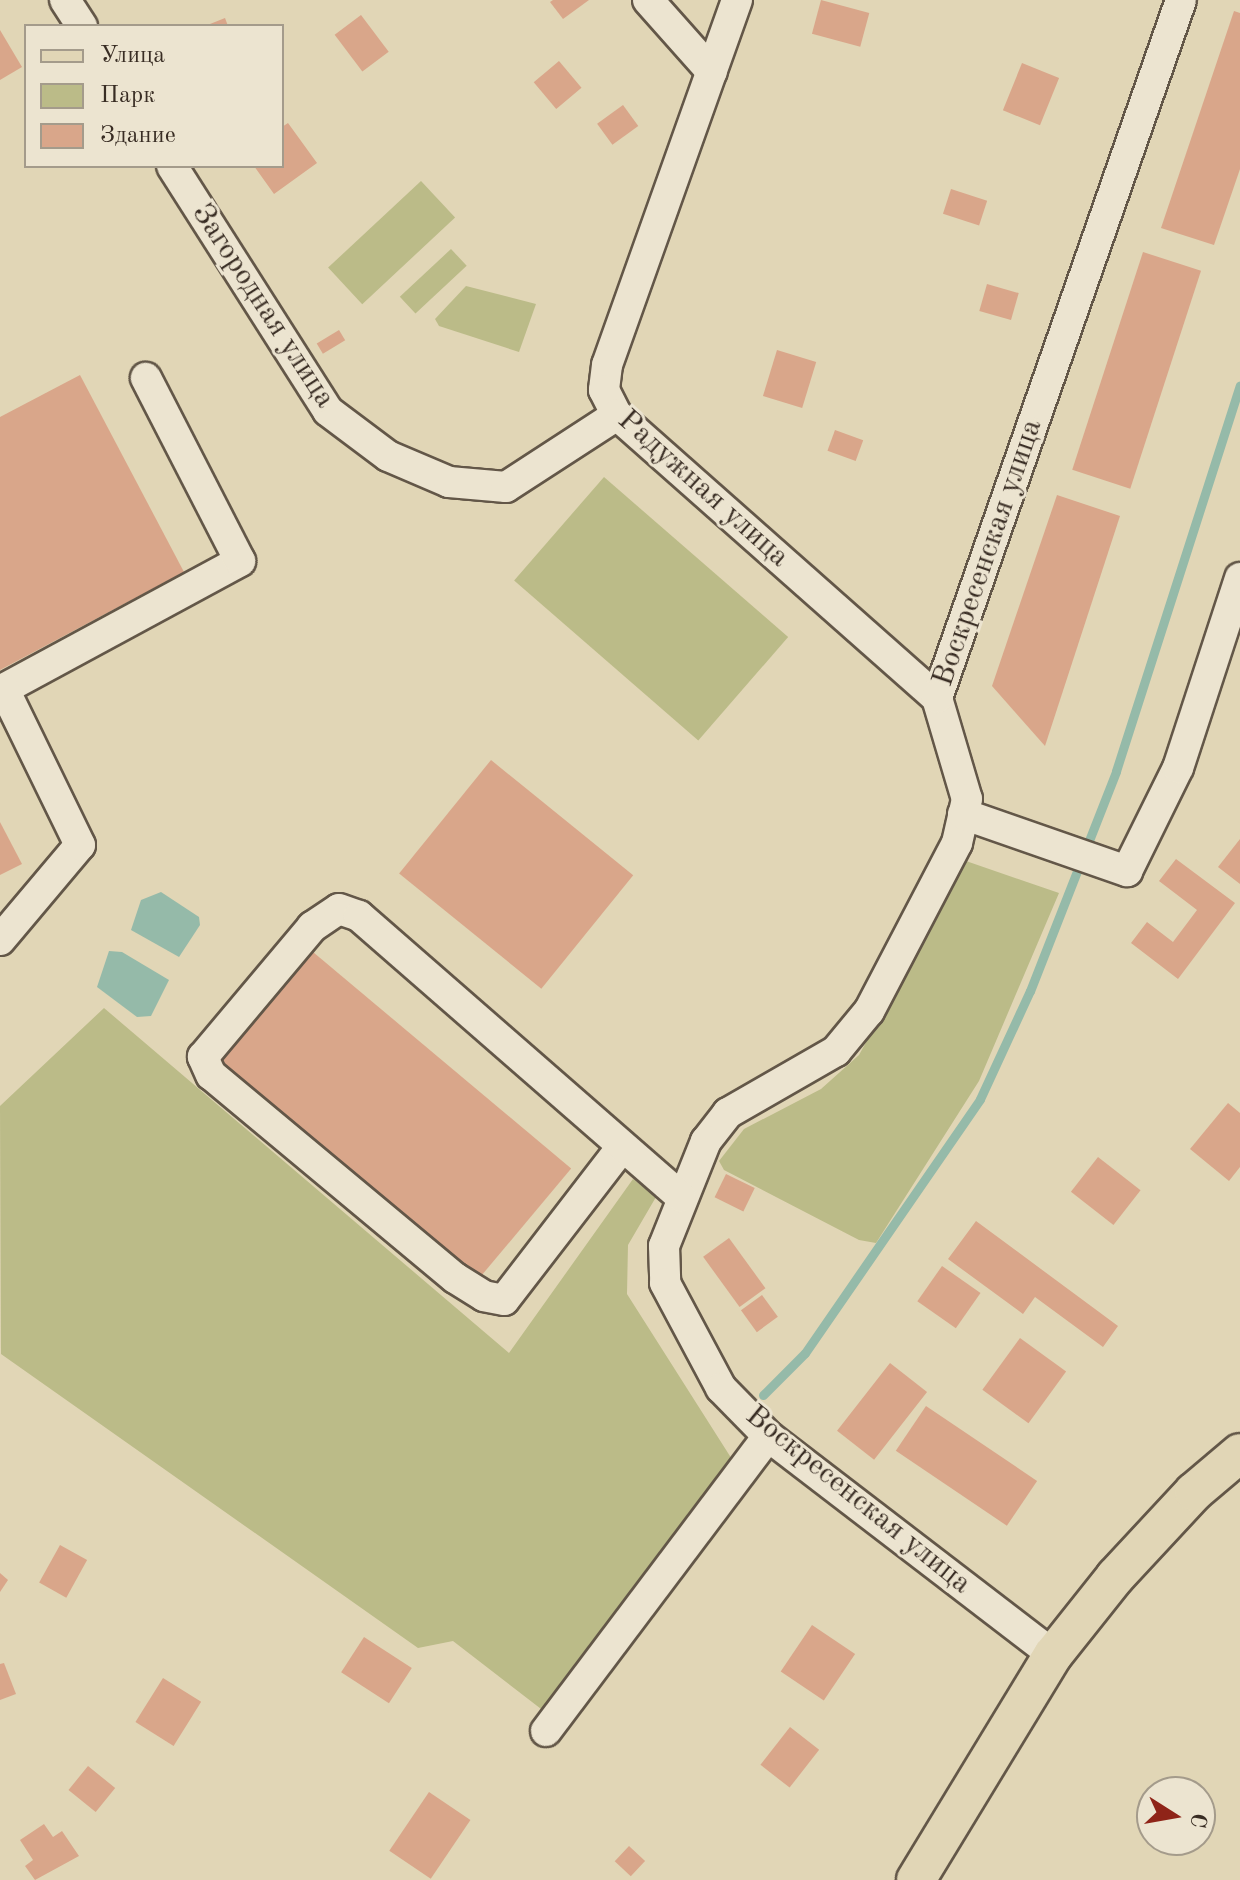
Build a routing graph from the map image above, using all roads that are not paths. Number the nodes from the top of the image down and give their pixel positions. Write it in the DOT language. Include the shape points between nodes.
graph roads {
  1 [pos="65,0"];
  2 [pos="648,0"];
  3 [pos="737,0"];
  4 [pos="1181,0"];
  5 [pos="81,24"];
  6 [pos="712,72"];
  7 [pos="173,168"];
  8 [pos="146,378"];
  9 [pos="617,415"];
  10 [pos="1240,578"];
  11 [pos="2,690"];
  12 [pos="937,698"];
  13 [pos="963,814"];
  14 [pos="0,940"];
  15 [pos="622,1147"];
  16 [pos="681,1197"];
  17 [pos="768,1436"];
  18 [pos="1240,1453"];
  19 [pos="1053,1655"];
  20 [pos="546,1731"];
  21 [pos="916,1880"];
  1 -- 5 [label="street"];
  2 -- 6 [label="street"];
  3 -- 6 [label="street, Радужная улица"];
  4 -- 12 [label="street, Воскресенская улица"];
  6 -- 9 [label="street, Радужная улица" via="607,365 604,390"];
  7 -- 9 [label="street, Загородная улица" via="328,411 388,456 449,482 506,487"];
  8 -- 11 [label="street" via="240,561"];
  9 -- 12 [label="street, Радужная улица"];
  10 -- 13 [label="street" via="1178,768 1127,871"];
  11 -- 14 [label="street" via="80,845"];
  12 -- 13 [label="street, Воскресенская улица" via="967,799"];
  13 -- 16 [label="street, Воскресенская улица" via="957,843 869,1011 836,1051 728,1113 706,1141"];
  15 -- 15 [label="street" via="359,916 339,909 312,927 203,1057 211,1075 455,1278 484,1296 504,1300"];
  15 -- 16 [label="street"];
  16 -- 17 [label="street, Воскресенская улица" via="664,1246 665,1283 721,1388"];
  17 -- 19 [label="street, Воскресенская улица"];
  17 -- 20 [label="street"];
  18 -- 19 [label="main road" via="1174,1512"];
  19 -- 21 [label="main road"];
}
